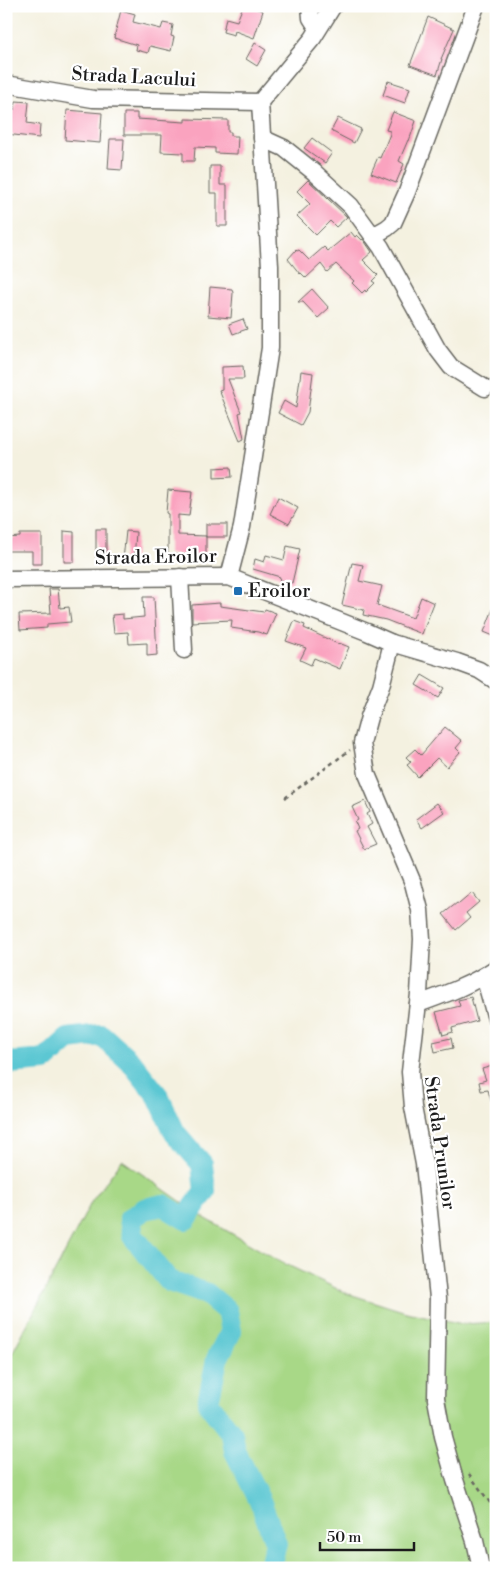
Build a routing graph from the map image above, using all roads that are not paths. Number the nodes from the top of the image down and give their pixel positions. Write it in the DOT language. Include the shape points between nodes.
graph roads {
  1 [pos="310,6"];
  2 [pos="333,6"];
  3 [pos="476,6"];
  4 [pos="318,29"];
  5 [pos="6,84"];
  6 [pos="260,102"];
  7 [pos="262,138"];
  8 [pos="373,236"];
  9 [pos="485,388"];
  10 [pos="180,577"];
  11 [pos="229,577"];
  12 [pos="6,579"];
  13 [pos="392,644"];
  14 [pos="184,650"];
  15 [pos="496,680"];
  16 [pos="490,972"];
  17 [pos="418,1004"];
  18 [pos="496,1019"];
  19 [pos="481,1568"];
  1 -- 4 [label="street" via="311,18"];
  2 -- 4 [label="street"];
  3 -- 8 [label="street" via="407,192 393,223"];
  4 -- 6 [label="street"];
  5 -- 6 [label="street, Strada Lacului" via="93,99"];
  6 -- 7 [label="street"];
  7 -- 8 [label="street" via="284,148 314,172 350,206"];
  7 -- 11 [label="street" via="270,266 270,348 242,527"];
  8 -- 9 [label="street" via="438,350 451,367"];
  10 -- 11 [label="street, Strada Eroilor"];
  10 -- 12 [label="street, Strada Eroilor"];
  10 -- 14 [label="street"];
  11 -- 13 [label="street, Strada Eroilor"];
  13 -- 15 [label="street, Strada Eroilor" via="457,662"];
  13 -- 17 [label="street, Strada Prunilor" via="362,743 367,774 413,883 420,910 422,939"];
  16 -- 17 [label="street" via="443,996"];
  16 -- 18 [label="street"];
  17 -- 19 [label="street, Strada Prunilor" via="410,1072 438,1298 436,1399 448,1454"];
}
